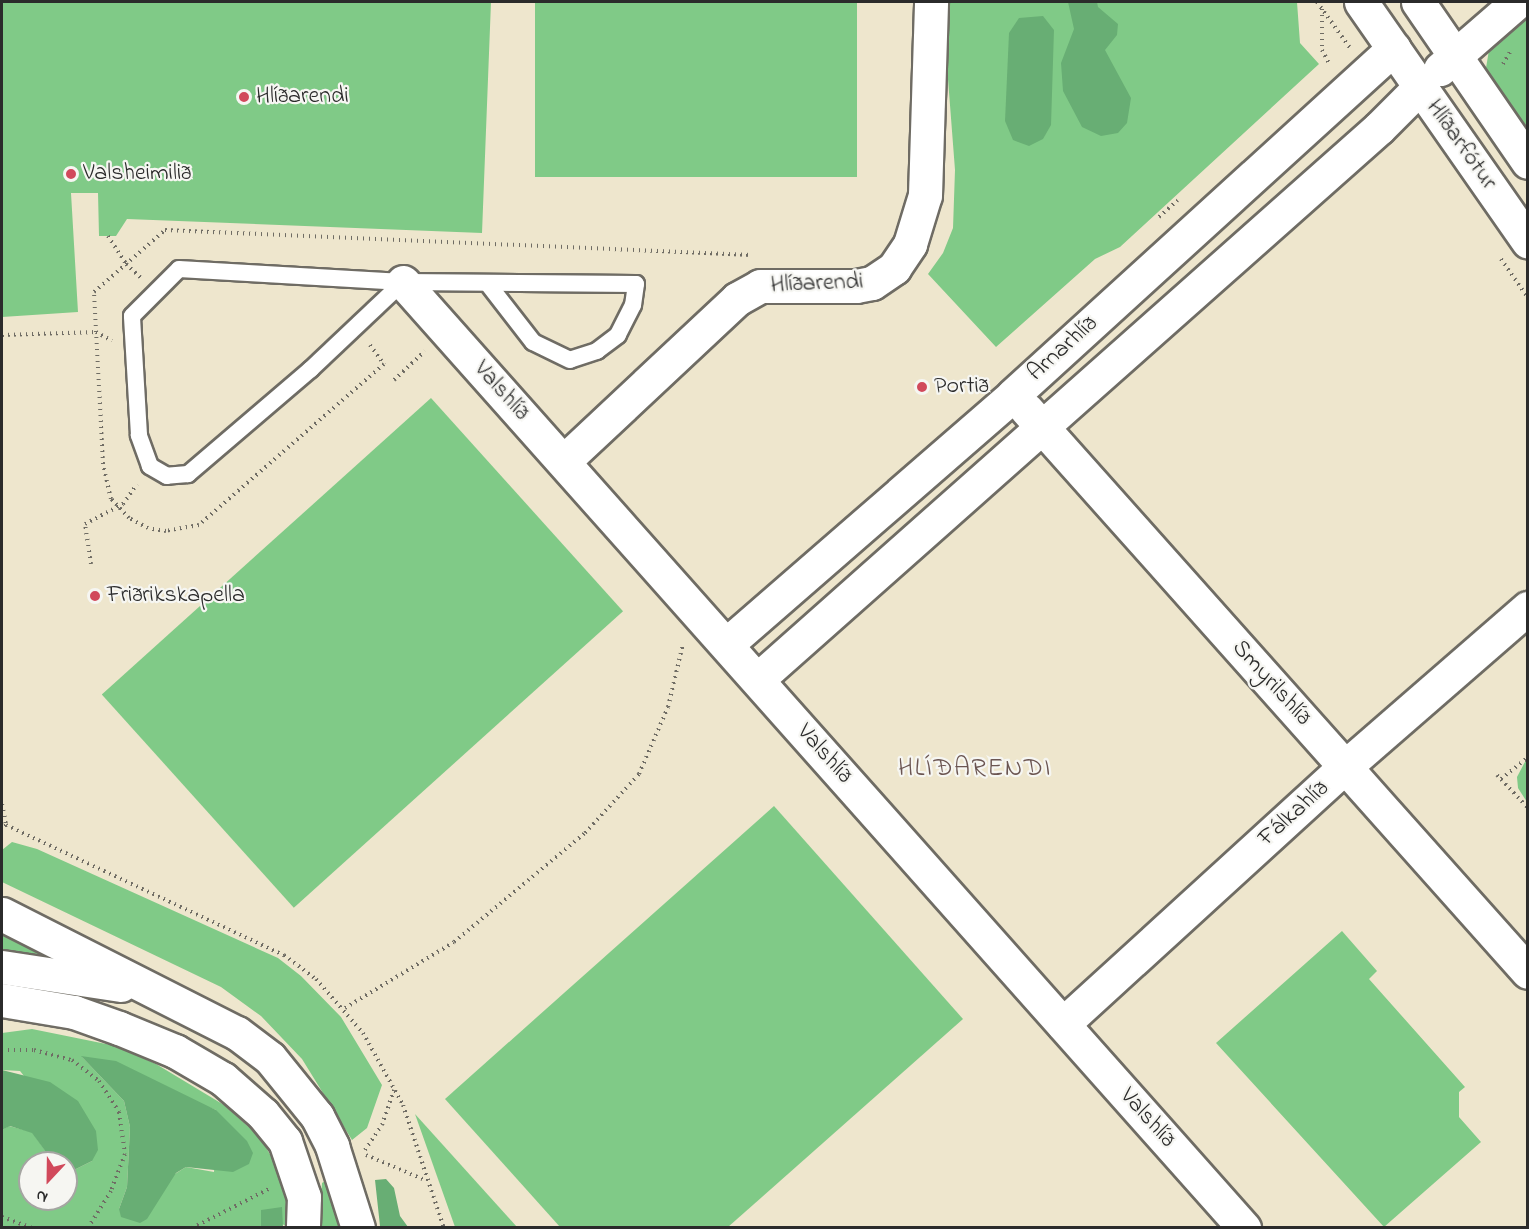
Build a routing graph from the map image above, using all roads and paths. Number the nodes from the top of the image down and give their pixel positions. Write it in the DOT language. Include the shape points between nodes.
graph roads {
  1 [pos="931,2"];
  2 [pos="1317,2"];
  3 [pos="1361,2"];
  4 [pos="1517,2"];
  5 [pos="1431,6"];
  6 [pos="1322,8"];
  7 [pos="1394,48"];
  8 [pos="1354,54"];
  9 [pos="1455,56"];
  10 [pos="1330,66"];
  11 [pos="1421,86"];
  12 [pos="1527,162"];
  13 [pos="108,236"];
  14 [pos="1527,241"];
  15 [pos="403,282"];
  16 [pos="489,284"];
  17 [pos="154,291"];
  18 [pos="2,335"];
  19 [pos="426,350"];
  20 [pos="132,352"];
  21 [pos="393,380"];
  22 [pos="1012,395"];
  23 [pos="1040,425"];
  24 [pos="564,461"];
  25 [pos="150,466"];
  26 [pos="91,564"];
  27 [pos="1527,608"];
  28 [pos="683,643"];
  29 [pos="727,644"];
  30 [pos="758,679"];
  31 [pos="1527,757"];
  32 [pos="1346,766"];
  33 [pos="2,804"];
  34 [pos="1527,808"];
  35 [pos="6,825"];
  36 [pos="2,830"];
  37 [pos="2,914"];
  38 [pos="2,967"];
  39 [pos="1527,972"];
  40 [pos="161,994"];
  41 [pos="2,1000"];
  42 [pos="345,1008"];
  43 [pos="2,1023"];
  44 [pos="1063,1024"];
  45 [pos="119,1028"];
  46 [pos="2,1050"];
  47 [pos="395,1089"];
  48 [pos="426,1180"];
  49 [pos="275,1187"];
  50 [pos="2,1217"];
  51 [pos="32,1227"];
  52 [pos="88,1227"];
  53 [pos="192,1227"];
  54 [pos="303,1227"];
  55 [pos="358,1227"];
  56 [pos="444,1227"];
  57 [pos="1244,1227"];
  1 -- 24 [label="street, Hlíðarendi" via="925,195 910,244 894,268 872,283 760,286 737,299"];
  2 -- 6 [label="path"];
  3 -- 7 [label="street, Hlíðarfótur"];
  4 -- 9 [label="street, Arnarhlíð"];
  5 -- 7 [label="street, Arnarhlíð"];
  5 -- 9 [label="street, Hlíðarfótur"];
  6 -- 8 [label="path"];
  6 -- 10 [label="path" via="1322,50"];
  7 -- 11 [label="street, Hlíðarfótur"];
  7 -- 22 [label="street, Arnarhlíð"];
  9 -- 11 [label="street, Arnarhlíð"];
  9 -- 12 [label="street, Hlíðarfótur"];
  11 -- 14 [label="street, Hlíðarfótur"];
  11 -- 23 [label="street, Arnarhlíð" via="1374,133"];
  13 -- 17 [label="path" via="126,264"];
  15 -- 16 [label="lane"];
  15 -- 17 [label="lane" via="179,269"];
  15 -- 24 [label="street, Valshlíð"];
  15 -- 25 [label="lane" via="311,369 188,474 167,476"];
  16 -- 16 [label="lane" via="511,284 636,284 633,305 618,335 597,351 570,360 533,342"];
  17 -- 20 [label="lane" via="132,316"];
  18 -- 20 [label="path" via="96,332"];
  19 -- 21 [label="path"];
  20 -- 25 [label="lane" via="139,435"];
  22 -- 23 [label="street, Smyrilshlíð"];
  22 -- 29 [label="street, Arnarhlíð"];
  23 -- 30 [label="street, Arnarhlíð"];
  23 -- 32 [label="street, Smyrilshlíð"];
  24 -- 29 [label="street, Valshlíð"];
  25 -- 26 [label="path" via="123,504 85,524"];
  27 -- 32 [label="street, Fálkahlíð"];
  28 -- 42 [label="path" via="668,707 639,774 585,833 454,942"];
  29 -- 30 [label="street, Valshlíð"];
  30 -- 44 [label="street, Valshlíð"];
  31 -- 34 [label="path" via="1499,777"];
  32 -- 39 [label="street, Smyrilshlíð"];
  32 -- 44 [label="street, Fálkahlíð"];
  33 -- 35 [label="path"];
  35 -- 36 [label="path"];
  35 -- 42 [label="path" via="284,955"];
  37 -- 40 [label="street"];
  38 -- 40 [label="street" via="108,981"];
  40 -- 55 [label="street" via="237,1033 270,1058 296,1087 332,1146"];
  41 -- 45 [label="street" via="74,1012"];
  42 -- 47 [label="path"];
  43 -- 45 [label="street" via="75,1022"];
  44 -- 57 [label="street, Valshlíð"];
  45 -- 54 [label="street" via="175,1051 223,1079 263,1114 285,1142 304,1197"];
  46 -- 52 [label="path" via="34,1050 72,1060 99,1081 120,1112 125,1154 111,1191"];
  47 -- 48 [label="path"];
  47 -- 48 [label="path" via="382,1125 363,1154"];
  48 -- 56 [label="path"];
  49 -- 53 [label="path"];
  50 -- 51 [label="path"];
}
